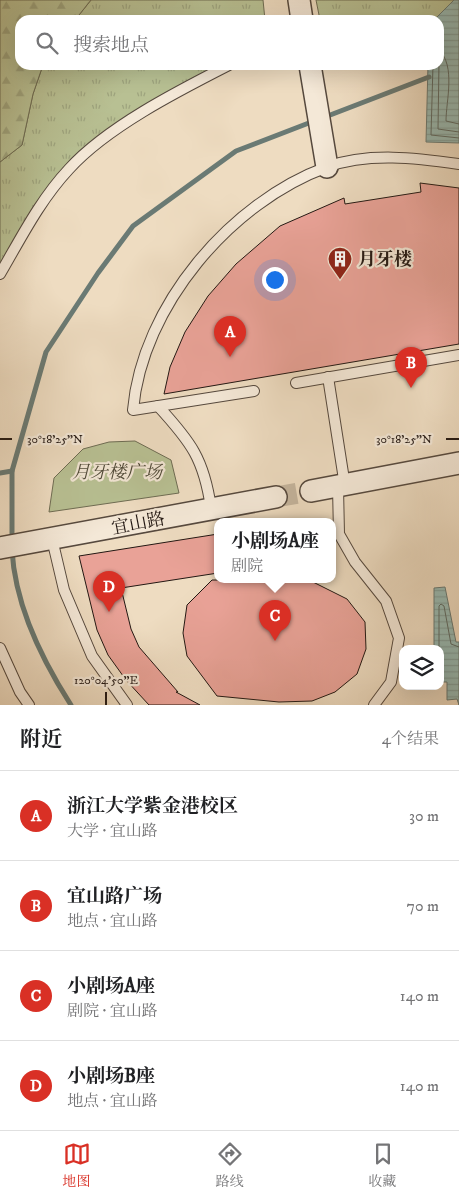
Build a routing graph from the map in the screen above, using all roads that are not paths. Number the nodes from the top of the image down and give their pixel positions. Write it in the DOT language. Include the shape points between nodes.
graph roads {
  1 [pos="298,0"];
  2 [pos="301,15"];
  3 [pos="219,70"];
  4 [pos="311,70"];
  5 [pos="326,158"];
  6 [pos="459,164"];
  7 [pos="0,274"];
  8 [pos="459,355"];
  9 [pos="328,377"];
  10 [pos="296,383"];
  11 [pos="254,391"];
  12 [pos="158,406"];
  13 [pos="459,463"];
  14 [pos="341,486"];
  15 [pos="311,491"];
  16 [pos="276,497"];
  17 [pos="211,508"];
  18 [pos="46,540"];
  19 [pos="0,548"];
  20 [pos="0,648"];
  21 [pos="29,705"];
  22 [pos="128,705"];
  23 [pos="374,705"];
  1 -- 2 [label="street"];
  3 -- 7 [label="lane" via="160,101 96,144 70,167 43,200"];
  4 -- 5 [label="street"];
  5 -- 6 [label="lane" via="417,158"];
  5 -- 12 [label="lane" via="252,208 214,243 181,283 156,329 133,410"];
  8 -- 9 [label="lane"];
  9 -- 10 [label="lane"];
  9 -- 14 [label="lane"];
  11 -- 12 [label="lane"];
  12 -- 17 [label="lane" via="189,440 202,465"];
  13 -- 14 [label="street"];
  14 -- 15 [label="street"];
  14 -- 23 [label="lane" via="339,534 355,562 386,600 399,638 391,682"];
  16 -- 17 [label="street, 宜山路"];
  17 -- 18 [label="street, 宜山路"];
  18 -- 19 [label="street, 宜山路"];
  18 -- 22 [label="lane" via="92,656"];
  20 -- 21 [label="lane"];
}
